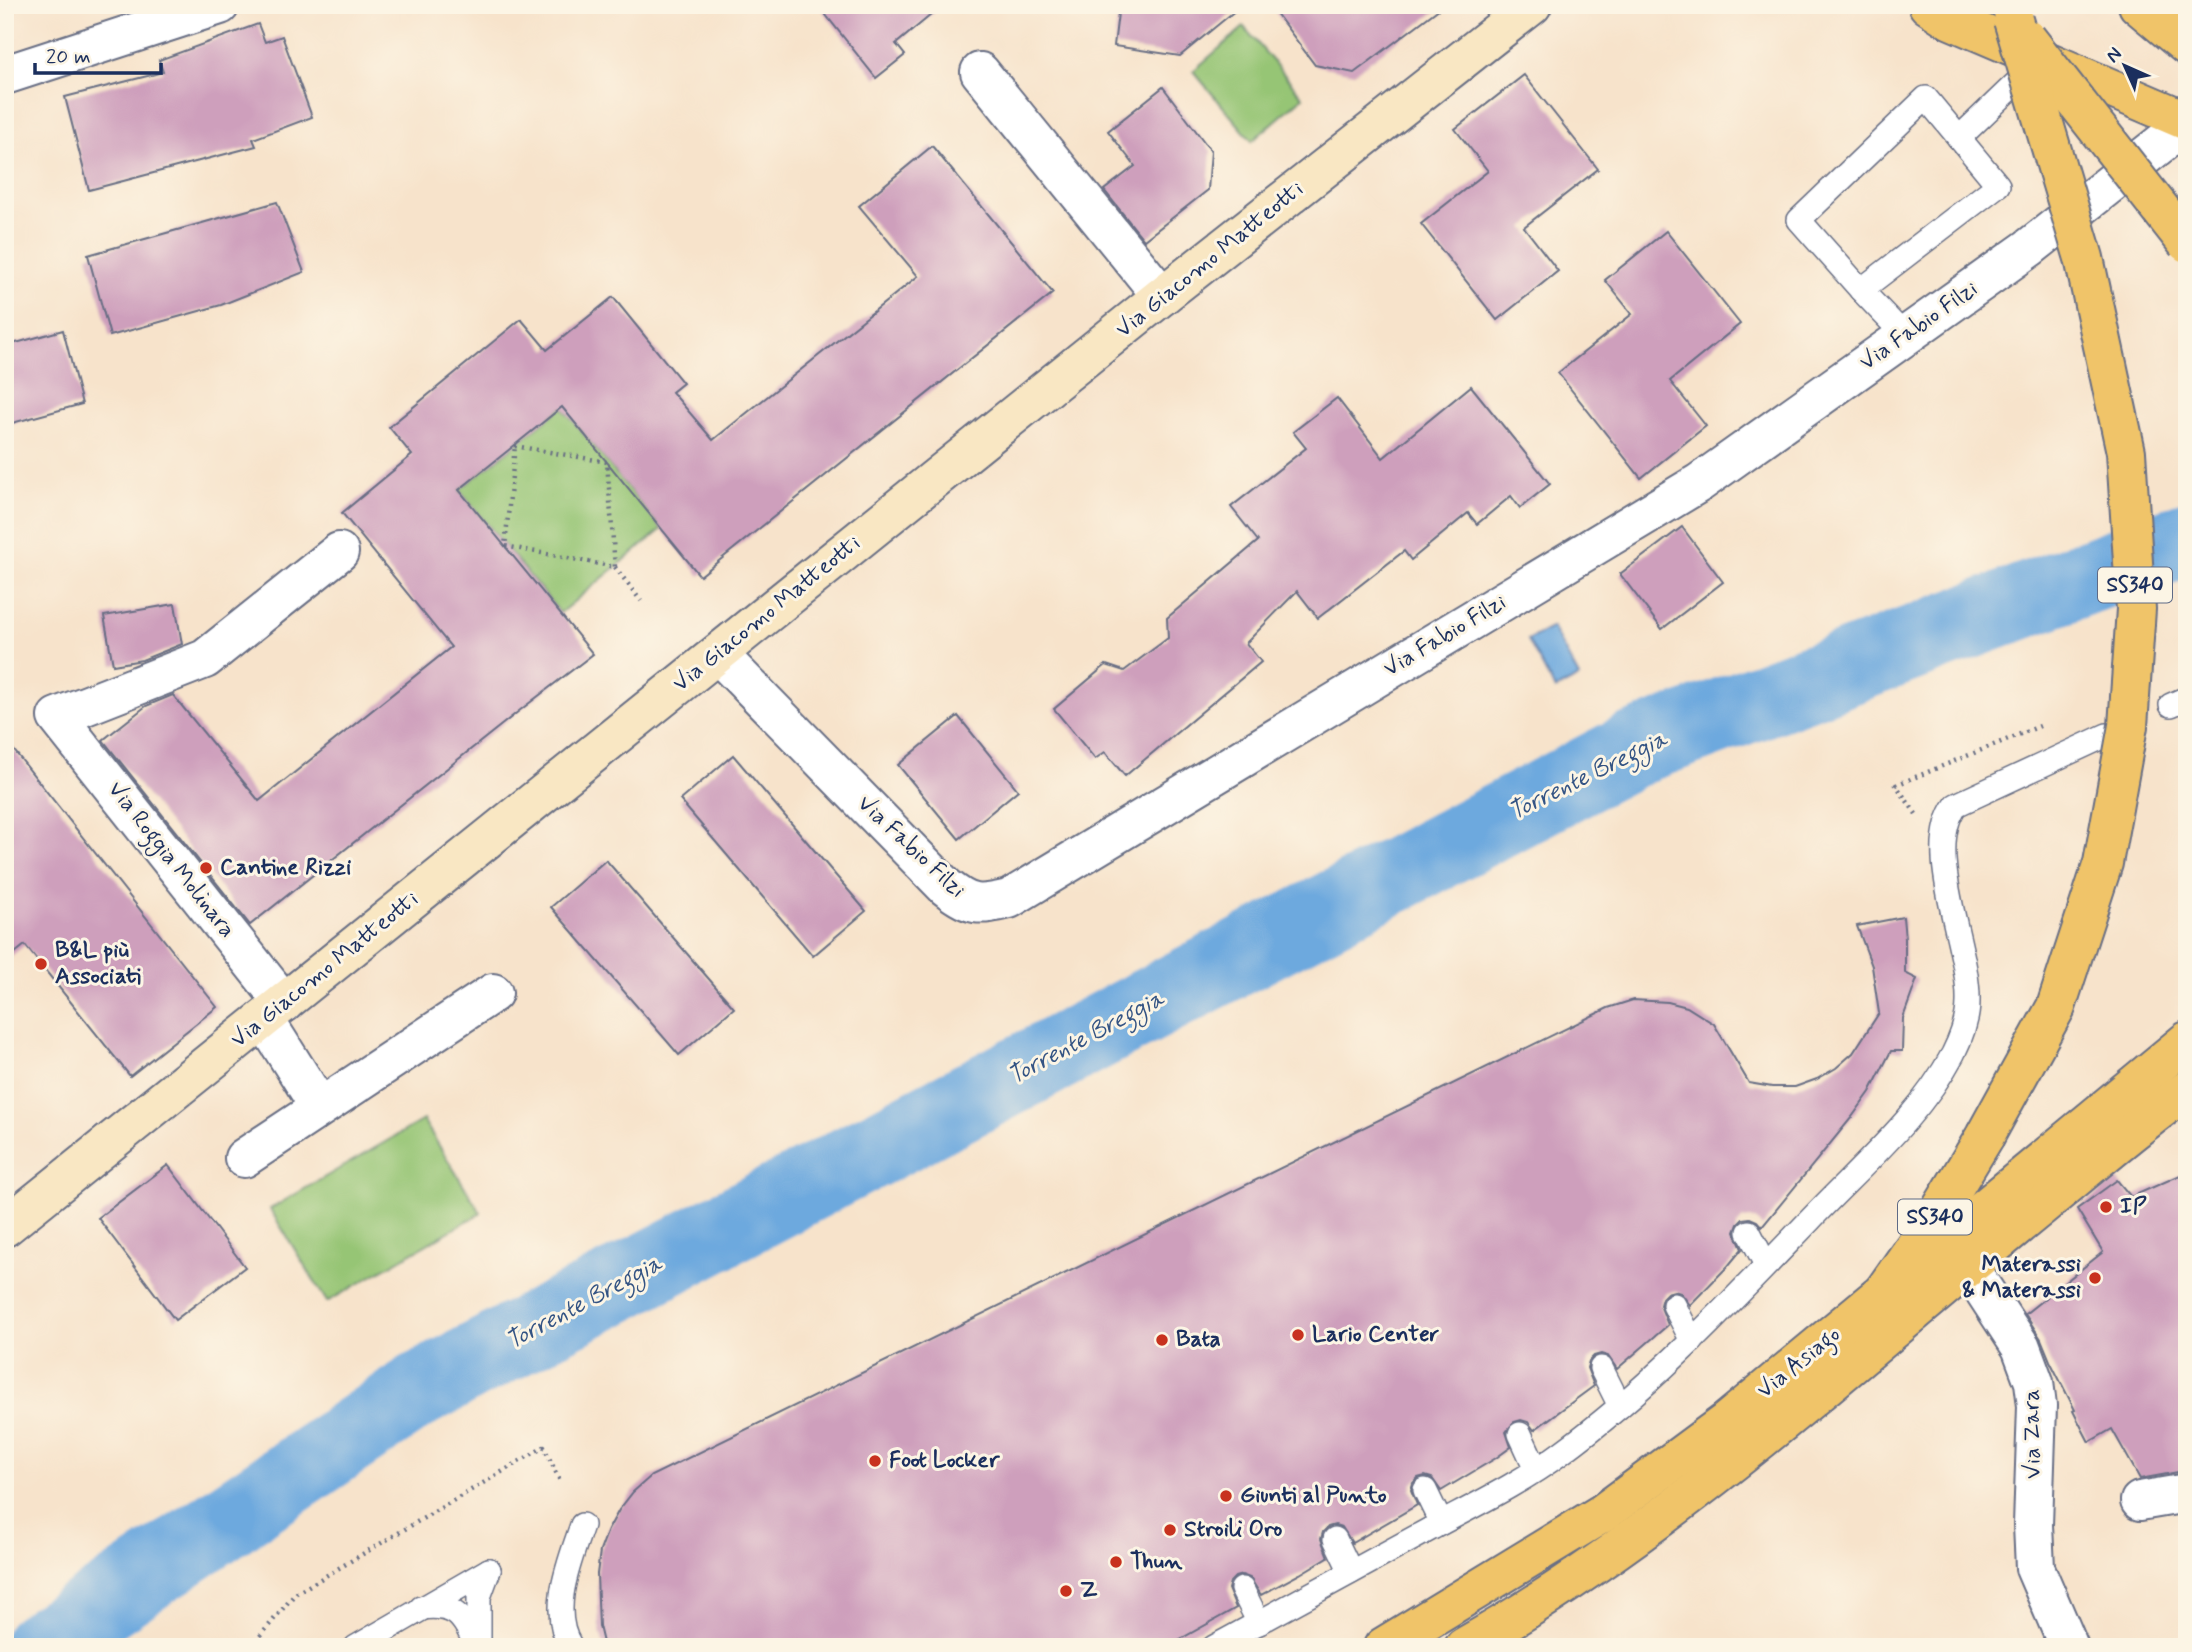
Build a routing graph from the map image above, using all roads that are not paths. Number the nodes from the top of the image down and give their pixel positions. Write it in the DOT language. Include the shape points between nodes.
graph roads {
  1 [pos="220,5"];
  2 [pos="1532,5"];
  3 [pos="1928,5"];
  4 [pos="2138,5"];
  5 [pos="2008,13"];
  6 [pos="2187,46"];
  7 [pos="2041,60"];
  8 [pos="981,72"];
  9 [pos="5,75"];
  10 [pos="2187,122"];
  11 [pos="1959,138"];
  12 [pos="2187,243"];
  13 [pos="1861,290"];
  14 [pos="1162,296"];
  15 [pos="1905,336"];
  16 [pos="339,552"];
  17 [pos="718,654"];
  18 [pos="2107,735"];
  19 [pos="493,993"];
  20 [pos="274,1011"];
  21 [pos="2187,1041"];
  22 [pos="2182,1104"];
  23 [pos="319,1106"];
  24 [pos="244,1158"];
  25 [pos="5,1227"];
  26 [pos="1749,1231"];
  27 [pos="1957,1253"];
  28 [pos="1766,1265"];
  29 [pos="1881,1295"];
  30 [pos="1674,1305"];
  31 [pos="1692,1341"];
  32 [pos="1601,1368"];
  33 [pos="1620,1406"];
  34 [pos="1520,1434"];
  35 [pos="1536,1469"];
  36 [pos="1424,1490"];
  37 [pos="2187,1493"];
  38 [pos="2140,1500"];
  39 [pos="1441,1523"];
  40 [pos="582,1525"];
  41 [pos="1335,1539"];
  42 [pos="1351,1572"];
  43 [pos="1492,1580"];
  44 [pos="1242,1589"];
  45 [pos="421,1608"];
  46 [pos="1258,1623"];
  47 [pos="1475,1644"];
  48 [pos="355,1647"];
  49 [pos="478,1647"];
  50 [pos="571,1647"];
  51 [pos="1214,1647"];
  52 [pos="1383,1647"];
  53 [pos="2069,1647"];
  1 -- 9 [label="street"];
  2 -- 14 [label="street, Via Giacomo Matteotti"];
  3 -- 7 [label="main road"];
  4 -- 6 [label="main road"];
  5 -- 12 [label="main road, SS340, bridge"];
  5 -- 29 [label="main road, SS340, bridge" via="2084,258 2126,452 2136,609 2128,726 2103,863 2056,1007 1939,1212"];
  7 -- 10 [label="main road"];
  7 -- 11 [label="lane"];
  8 -- 14 [label="street"];
  10 -- 15 [label="street, Via Fabio Filzi" via="2029,248"];
  11 -- 13 [label="lane" via="1998,185"];
  11 -- 13 [label="lane" via="1926,98 1799,220"];
  13 -- 15 [label="lane"];
  14 -- 17 [label="street, Via Giacomo Matteotti"];
  15 -- 17 [label="street, Via Fabio Filzi" via="1699,483 1009,899 982,905 960,898 946,887"];
  16 -- 20 [label="street, Via Roggia Molinara" via="205,659 57,718"];
  17 -- 20 [label="street, Via Giacomo Matteotti"];
  18 -- 28 [label="lane" via="1956,805 1943,845 1968,985 1964,1028 1939,1077 1899,1127"];
  19 -- 23 [label="street"];
  20 -- 23 [label="street, Via Roggia Molinara"];
  20 -- 25 [label="street, Via Giacomo Matteotti"];
  21 -- 27 [label="main road, Via Asiago"];
  22 -- 27 [label="main road, Via Asiago"];
  23 -- 24 [label="street"];
  26 -- 28 [label="lane"];
  27 -- 29 [label="main road, Via Asiago"];
  27 -- 47 [label="main road, Via Asiago" via="1759,1442 1625,1544"];
  27 -- 53 [label="street, Via Zara" via="2021,1348 2034,1382 2035,1568"];
  28 -- 31 [label="lane"];
  29 -- 43 [label="main road, Via Asiago" via="1726,1422 1603,1513"];
  30 -- 31 [label="lane"];
  31 -- 33 [label="lane"];
  32 -- 33 [label="lane"];
  33 -- 35 [label="lane"];
  34 -- 35 [label="lane"];
  35 -- 39 [label="lane"];
  36 -- 39 [label="lane"];
  37 -- 38 [label="street"];
  39 -- 42 [label="lane"];
  40 -- 50 [label="lane" via="562,1605 561,1623"];
  41 -- 42 [label="lane"];
  42 -- 46 [label="lane"];
  43 -- 47 [label="street" via="1478,1598 1473,1617"];
  43 -- 52 [label="main road, Via Asiago"];
  44 -- 46 [label="lane"];
  45 -- 48 [label="lane"];
  45 -- 49 [label="lane" via="438,1606 461,1617"];
  45 -- 49 [label="lane" via="489,1570 479,1597"];
  46 -- 51 [label="lane"];
}
